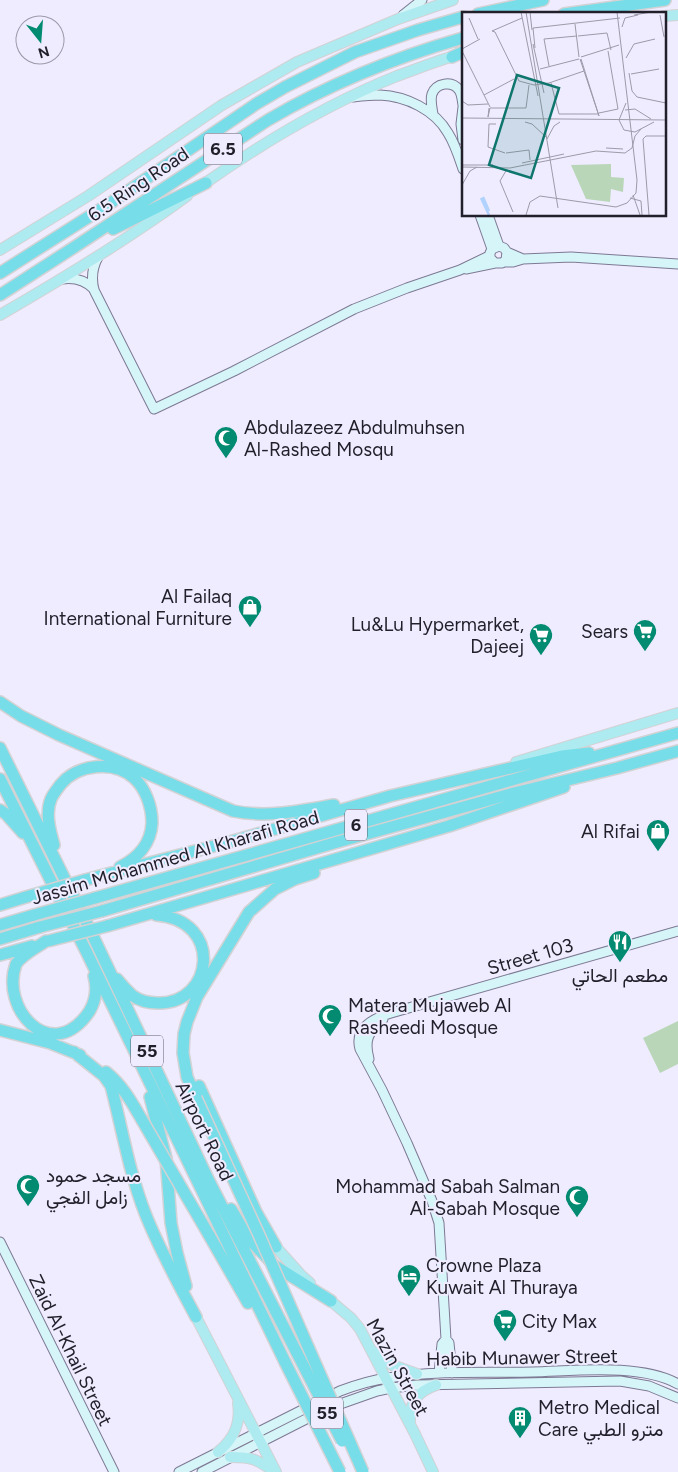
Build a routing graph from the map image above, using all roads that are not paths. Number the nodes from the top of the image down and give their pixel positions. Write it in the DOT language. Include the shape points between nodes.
graph roads {
  1 [pos="422,0"];
  2 [pos="453,0"];
  3 [pos="501,0"];
  4 [pos="543,0"];
  5 [pos="665,0"];
  6 [pos="473,12"];
  7 [pos="487,12"];
  8 [pos="578,12"];
  9 [pos="462,17"];
  10 [pos="398,19"];
  11 [pos="462,38"];
  12 [pos="459,54"];
  13 [pos="350,97"];
  14 [pos="462,101"];
  15 [pos="433,114"];
  16 [pos="462,115"];
  17 [pos="462,132"];
  18 [pos="462,167"];
  19 [pos="206,183"];
  20 [pos="480,216"];
  21 [pos="488,216"];
  22 [pos="73,248"];
  23 [pos="0,250"];
  24 [pos="498,255"];
  25 [pos="98,257"];
  26 [pos="678,264"];
  27 [pos="0,273"];
  28 [pos="62,279"];
  29 [pos="94,290"];
  30 [pos="0,295"];
  31 [pos="0,315"];
  32 [pos="0,702"];
  33 [pos="678,713"];
  34 [pos="678,733"];
  35 [pos="0,748"];
  36 [pos="616,751"];
  37 [pos="678,751"];
  38 [pos="618,768"];
  39 [pos="0,779"];
  40 [pos="455,781"];
  41 [pos="390,796"];
  42 [pos="0,810"];
  43 [pos="34,846"];
  44 [pos="371,850"];
  45 [pos="61,871"];
  46 [pos="98,877"];
  47 [pos="0,905"];
  48 [pos="149,914"];
  49 [pos="0,925"];
  50 [pos="678,931"];
  51 [pos="0,939"];
  52 [pos="47,941"];
  53 [pos="87,953"];
  54 [pos="0,956"];
  55 [pos="109,970"];
  56 [pos="197,997"];
  57 [pos="0,1030"];
  58 [pos="74,1052"];
  59 [pos="140,1064"];
  60 [pos="209,1182"];
  61 [pos="0,1242"];
  62 [pos="276,1247"];
  63 [pos="331,1301"];
  64 [pos="196,1316"];
  65 [pos="446,1340"];
  66 [pos="371,1349"];
  67 [pos="285,1361"];
  68 [pos="532,1372"];
  69 [pos="546,1372"];
  70 [pos="439,1373"];
  71 [pos="452,1373"];
  72 [pos="417,1374"];
  73 [pos="386,1378"];
  74 [pos="533,1383"];
  75 [pos="545,1383"];
  76 [pos="678,1384"];
  77 [pos="436,1385"];
  78 [pos="391,1388"];
  79 [pos="235,1393"];
  80 [pos="678,1398"];
  81 [pos="415,1434"];
  82 [pos="259,1437"];
  83 [pos="218,1452"];
  84 [pos="230,1457"];
  85 [pos="114,1472"];
  86 [pos="179,1472"];
  87 [pos="202,1472"];
  88 [pos="276,1472"];
  89 [pos="340,1472"];
  90 [pos="357,1472"];
  91 [pos="363,1472"];
  92 [pos="433,1472"];
  1 -- 10 [label="street"];
  2 -- 10 [label="main road"];
  3 -- 6 [label="highway, 6.5 Ring Road"];
  4 -- 7 [label="highway"];
  5 -- 8 [label="highway"];
  9 -- 27 [label="highway, 6.5 Ring Road / 6.5" via="355,52 285,86"];
  10 -- 23 [label="main road" via="305,59 247,90 88,196"];
  11 -- 22 [label="highway, 6.5 Ring Road / 6.5" via="366,70 299,102"];
  12 -- 13 [label="main road"];
  13 -- 15 [label="street" via="380,95 402,99"];
  13 -- 19 [label="main road" via="302,121"];
  14 -- 15 [label="street" via="456,87 442,84 432,94"];
  15 -- 18 [label="street" via="448,133"];
  16 -- 17 [label="street"];
  19 -- 22 [label="highway"];
  19 -- 25 [label="main road"];
  20 -- 24 [label="street"];
  21 -- 24 [label="street"];
  22 -- 30 [label="highway, 6.5 Ring Road / 6.5"];
  24 -- 26 [label="street" via="523,259 584,258"];
  24 -- 29 [label="street" via="354,309 154,410"];
  25 -- 28 [label="main road"];
  25 -- 29 [label="street" via="93,269"];
  28 -- 29 [label="street" via="83,281"];
  28 -- 31 [label="main road"];
  32 -- 41 [label="highway" via="59,735 233,811 274,815"];
  33 -- 40 [label="main road"];
  34 -- 36 [label="highway, Jassim Mohammed Al Kharafi Road / 6"];
  35 -- 45 [label="highway, Airport Road / 55"];
  36 -- 40 [label="highway" via="562,756"];
  36 -- 49 [label="highway, Jassim Mohammed Al Kharafi Road / 6, bridge"];
  37 -- 38 [label="highway, Jassim Mohammed Al Kharafi Road / 6"];
  38 -- 44 [label="highway"];
  38 -- 51 [label="highway, Jassim Mohammed Al Kharafi Road / 6, bridge" via="514,793"];
  39 -- 43 [label="highway, Airport Road / 55"];
  40 -- 41 [label="highway"];
  41 -- 46 [label="highway"];
  42 -- 43 [label="highway"];
  43 -- 53 [label="highway, Airport Road / 55"];
  44 -- 48 [label="highway"];
  44 -- 56 [label="highway" via="295,879 262,899 239,926"];
  45 -- 46 [label="highway" via="49,827 51,799 67,777 77,772 88,767 114,768 135,778 149,800 151,829 148,841 131,862"];
  45 -- 55 [label="highway, Airport Road / 55"];
  46 -- 47 [label="highway, bridge"];
  48 -- 52 [label="highway, bridge"];
  48 -- 55 [label="highway" via="186,923 193,930 199,939 204,961 196,983 183,998 162,1004 151,1003 133,996"];
  50 -- 65 [label="street, Street 103" via="391,1012 363,1028 359,1036 360,1049 407,1143 439,1223"];
  52 -- 53 [label="highway" via="20,958 7,984 10,1006 15,1014 29,1028 41,1032 56,1034 73,1028 91,1011 96,990"];
  52 -- 54 [label="highway"];
  53 -- 59 [label="highway, Airport Road / 55"];
  55 -- 60 [label="highway, Airport Road / 55"];
  56 -- 62 [label="highway" via="190,1044 193,1072 256,1212"];
  56 -- 91 [label="highway, bridge" via="186,1028 183,1053 187,1077"];
  57 -- 58 [label="highway"];
  58 -- 64 [label="highway" via="104,1076 111,1086 144,1211"];
  58 -- 67 [label="highway, bridge" via="95,1063 126,1092"];
  59 -- 64 [label="highway" via="166,1158 174,1239"];
  59 -- 67 [label="highway, Airport Road / 55"];
  60 -- 63 [label="highway" via="261,1253 280,1270"];
  60 -- 90 [label="highway, Airport Road / 55, bridge"];
  61 -- 85 [label="street, Zaid Al-Khail Street"];
  62 -- 63 [label="main road, Mazin Street" via="300,1275"];
  63 -- 66 [label="main road, Mazin Street" via="351,1318"];
  64 -- 79 [label="main road"];
  65 -- 70 [label="street, Street 103" via="442,1344"];
  65 -- 71 [label="street, Street 103"];
  66 -- 72 [label="main road" via="392,1365"];
  66 -- 73 [label="main road, Mazin Street"];
  67 -- 89 [label="highway, Airport Road / 55, bridge"];
  68 -- 69 [label="street, Habib Munawer Street"];
  68 -- 71 [label="street, Habib Munawer Street"];
  68 -- 74 [label="street"];
  69 -- 75 [label="street" via="542,1377"];
  69 -- 76 [label="street, Habib Munawer Street" via="630,1372 668,1378"];
  70 -- 71 [label="street, Habib Munawer Street"];
  70 -- 72 [label="street, Habib Munawer Street"];
  72 -- 73 [label="street, Habib Munawer Street"];
  73 -- 78 [label="main road, Mazin Street"];
  73 -- 82 [label="street, Habib Munawer Street" via="340,1391"];
  74 -- 75 [label="street, Habib Munawer Street"];
  74 -- 77 [label="street, Habib Munawer Street"];
  75 -- 80 [label="street, Habib Munawer Street" via="620,1381 649,1386"];
  77 -- 78 [label="street, Habib Munawer Street"];
  77 -- 81 [label="main road" via="426,1388 412,1404 410,1424"];
  78 -- 81 [label="main road, Mazin Street"];
  78 -- 82 [label="street, Habib Munawer Street" via="343,1403"];
  79 -- 82 [label="main road"];
  79 -- 83 [label="main road" via="239,1405 237,1427 227,1445"];
  81 -- 92 [label="main road, Mazin Street"];
  82 -- 83 [label="street"];
  82 -- 84 [label="street"];
  82 -- 88 [label="main road"];
  83 -- 86 [label="street"];
  84 -- 87 [label="street"];
  84 -- 88 [label="main road" via="248,1457"];
}
